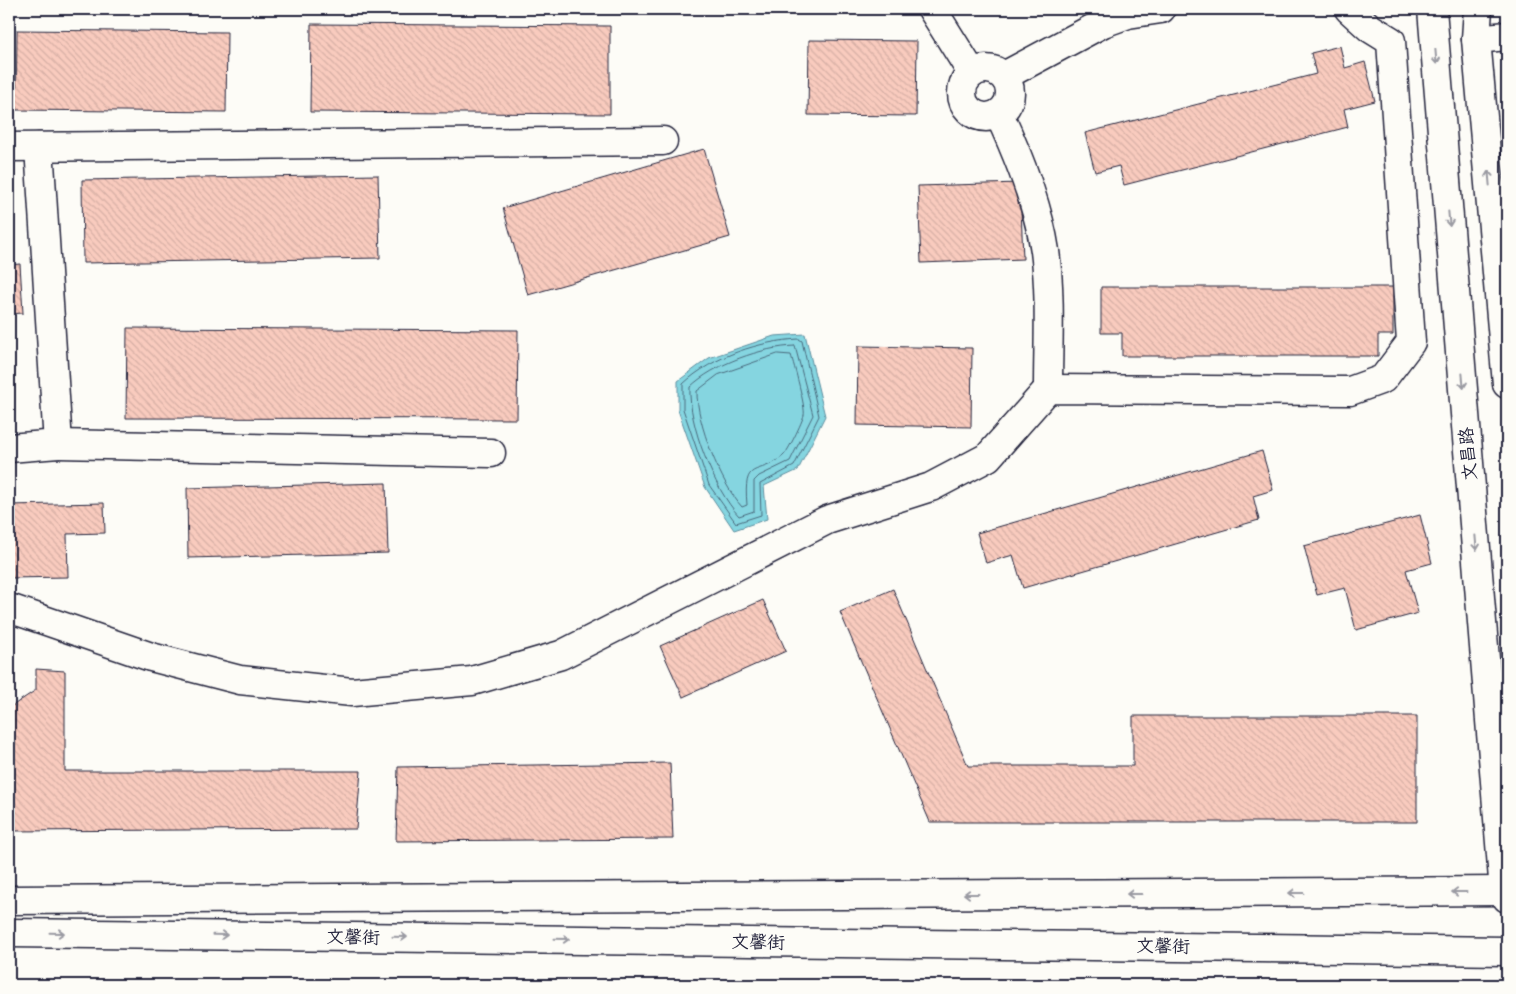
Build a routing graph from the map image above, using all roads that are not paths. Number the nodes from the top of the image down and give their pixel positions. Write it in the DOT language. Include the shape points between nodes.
graph roads {
  1 [pos="932,9"];
  2 [pos="1161,9"];
  3 [pos="1349,9"];
  4 [pos="1432,9"];
  5 [pos="1478,9"];
  6 [pos="1507,36"];
  7 [pos="1476,39"];
  8 [pos="972,73"];
  9 [pos="1004,76"];
  10 [pos="998,114"];
  11 [pos="663,141"];
  12 [pos="9,147"];
  13 [pos="39,147"];
  14 [pos="1507,384"];
  15 [pos="1048,389"];
  16 [pos="58,444"];
  17 [pos="9,448"];
  18 [pos="491,453"];
  19 [pos="9,608"];
  20 [pos="1506,894"];
  21 [pos="9,900"];
  22 [pos="9,933"];
  23 [pos="1507,950"];
  1 -- 8 [label="main road"];
  2 -- 9 [label="main road" via="1102,22"];
  3 -- 15 [label="main road" via="1391,41 1411,342 1383,379 1350,391"];
  4 -- 20 [label="main road, 文昌路, one-way"];
  5 -- 7 [label="main road"];
  6 -- 7 [label="main road"];
  14 -- 7 [label="main road, one-way"];
  8 -- 9 [label="main road" via="987,69"];
  8 -- 10 [label="main road" via="966,79 962,94 968,110 983,117"];
  9 -- 10 [label="main road" via="1010,95 1005,109"];
  10 -- 15 [label="main road" via="1015,150 1033,203 1044,250 1048,291"];
  11 -- 13 [label="main road"];
  12 -- 13 [label="main road"];
  13 -- 16 [label="main road"];
  15 -- 19 [label="main road" via="988,456 931,487 827,520 561,655 472,681 352,692 240,680 151,657"];
  16 -- 17 [label="main road"];
  16 -- 18 [label="main road"];
  20 -- 21 [label="main road, one-way"];
  22 -- 23 [label="main road, 文馨街, one-way"];
}
